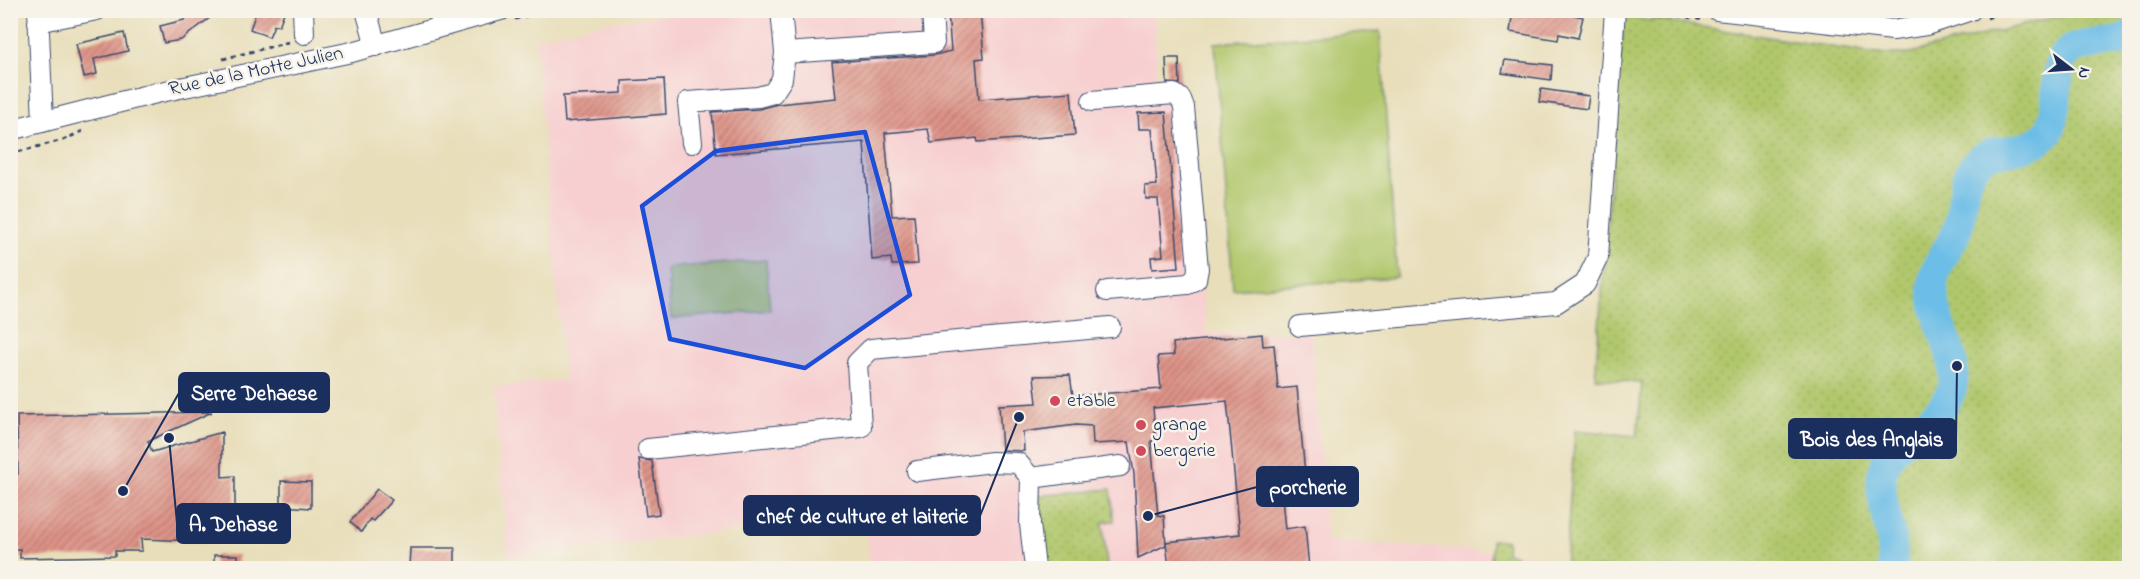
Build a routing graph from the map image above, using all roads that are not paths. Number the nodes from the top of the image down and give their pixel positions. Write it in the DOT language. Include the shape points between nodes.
graph roads {
  1 [pos="97,10"];
  2 [pos="303,10"];
  3 [pos="366,10"];
  4 [pos="501,10"];
  5 [pos="781,10"];
  6 [pos="932,10"];
  7 [pos="1615,10"];
  8 [pos="1717,10"];
  9 [pos="1971,10"];
  10 [pos="38,16"];
  11 [pos="304,34"];
  12 [pos="376,46"];
  13 [pos="785,53"];
  14 [pos="1092,101"];
  15 [pos="43,122"];
  16 [pos="10,130"];
  17 [pos="692,143"];
  18 [pos="1107,291"];
  19 [pos="1300,326"];
  20 [pos="1110,327"];
  21 [pos="648,449"];
  22 [pos="1120,466"];
  23 [pos="917,471"];
  24 [pos="1031,478"];
  25 [pos="1035,568"];
  1 -- 10 [label="street"];
  2 -- 11 [label="street"];
  3 -- 12 [label="street"];
  4 -- 12 [label="street, Rue de la Motte Julien"];
  5 -- 13 [label="street"];
  6 -- 13 [label="street" via="934,43"];
  7 -- 19 [label="street" via="1598,257 1585,284 1556,303"];
  8 -- 9 [label="street" via="1893,30 1926,25"];
  10 -- 15 [label="street"];
  12 -- 15 [label="street, Rue de la Motte Julien" via="168,90"];
  13 -- 17 [label="street" via="782,79 773,93 688,102"];
  14 -- 18 [label="street" via="1174,94 1181,99 1198,269 1196,279 1188,284"];
  15 -- 16 [label="street, Rue de la Motte Julien"];
  20 -- 21 [label="street" via="871,349 857,363 861,427"];
  22 -- 24 [label="street"];
  23 -- 24 [label="street" via="992,462 1018,463"];
  24 -- 25 [label="street" via="1030,524"];
}
